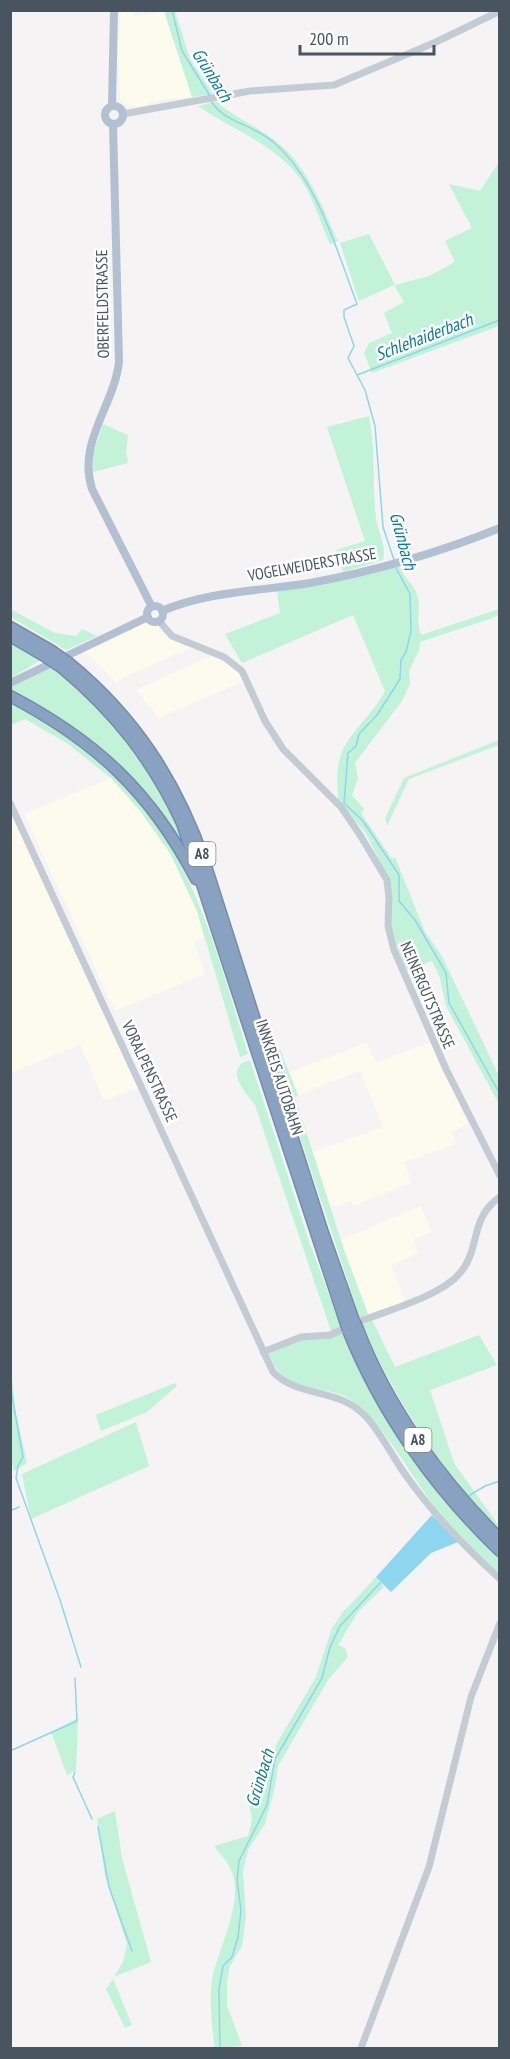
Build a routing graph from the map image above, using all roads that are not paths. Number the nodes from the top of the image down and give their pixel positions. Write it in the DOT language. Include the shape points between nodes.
graph roads {
  1 [pos="114,10"];
  2 [pos="500,11"];
  3 [pos="112,106"];
  4 [pos="123,114"];
  5 [pos="113,124"];
  6 [pos="500,528"];
  7 [pos="152,607"];
  8 [pos="162,611"];
  9 [pos="148,617"];
  10 [pos="159,621"];
  11 [pos="10,627"];
  12 [pos="10,636"];
  13 [pos="49,654"];
  14 [pos="65,665"];
  15 [pos="10,683"];
  16 [pos="10,696"];
  17 [pos="10,802"];
  18 [pos="210,906"];
  19 [pos="261,1053"];
  20 [pos="500,1176"];
  21 [pos="500,1197"];
  22 [pos="351,1326"];
  23 [pos="263,1353"];
  24 [pos="500,1539"];
  25 [pos="500,1551"];
  26 [pos="500,1579"];
  27 [pos="500,1623"];
  28 [pos="361,2049"];
  1 -- 3 [label="main road, OBERFELDSTRASSE"];
  2 -- 4 [label="street" via="334,85 250,91"];
  3 -- 4 [label="main road"];
  3 -- 5 [label="main road, OBERFELDSTRASSE" via="105,117"];
  4 -- 5 [label="main road" via="120,122"];
  5 -- 7 [label="main road, OBERFELDSTRASSE" via="119,362 115,383 90,446 87,468 92,489"];
  6 -- 8 [label="main road, VOGELWEIDERSTRASSE" via="394,564 317,581 203,598"];
  7 -- 8 [label="main road"];
  7 -- 9 [label="main road"];
  8 -- 10 [label="main road"];
  9 -- 10 [label="main road"];
  9 -- 15 [label="main road"];
  10 -- 20 [label="street, NEINERGUTSTRASSE" via="172,636 224,657 242,671 283,749 341,807 360,835 387,880 388,926 394,950 442,1061"];
  11 -- 13 [label="highway, INNKREIS AUTOBAHN / A8"];
  12 -- 13 [label="highway, INNKREIS AUTOBAHN / A8"];
  13 -- 14 [label="highway, INNKREIS AUTOBAHN / A8, bridge"];
  14 -- 18 [label="highway, INNKREIS AUTOBAHN / A8" via="104,705 152,766 182,823"];
  14 -- 19 [label="highway, INNKREIS AUTOBAHN / A8" via="111,700 135,727 183,804 204,860"];
  16 -- 18 [label="highway" via="65,726 134,785 165,825"];
  17 -- 23 [label="street, VORALPENSTRASSE"];
  18 -- 19 [label="highway, INNKREIS AUTOBAHN / A8"];
  19 -- 22 [label="highway, INNKREIS AUTOBAHN / A8"];
  21 -- 22 [label="street" via="481,1217 469,1258 454,1279"];
  22 -- 23 [label="street" via="330,1335 300,1337"];
  22 -- 24 [label="highway, INNKREIS AUTOBAHN / A8" via="423,1448 448,1483"];
  22 -- 25 [label="highway, INNKREIS AUTOBAHN / A8" via="366,1370 415,1451 450,1498"];
  23 -- 26 [label="street, VORALPENSTRASSE" via="279,1378 296,1387 345,1400 369,1421 423,1498"];
  27 -- 28 [label="street" via="471,1697 429,1867"];
}
